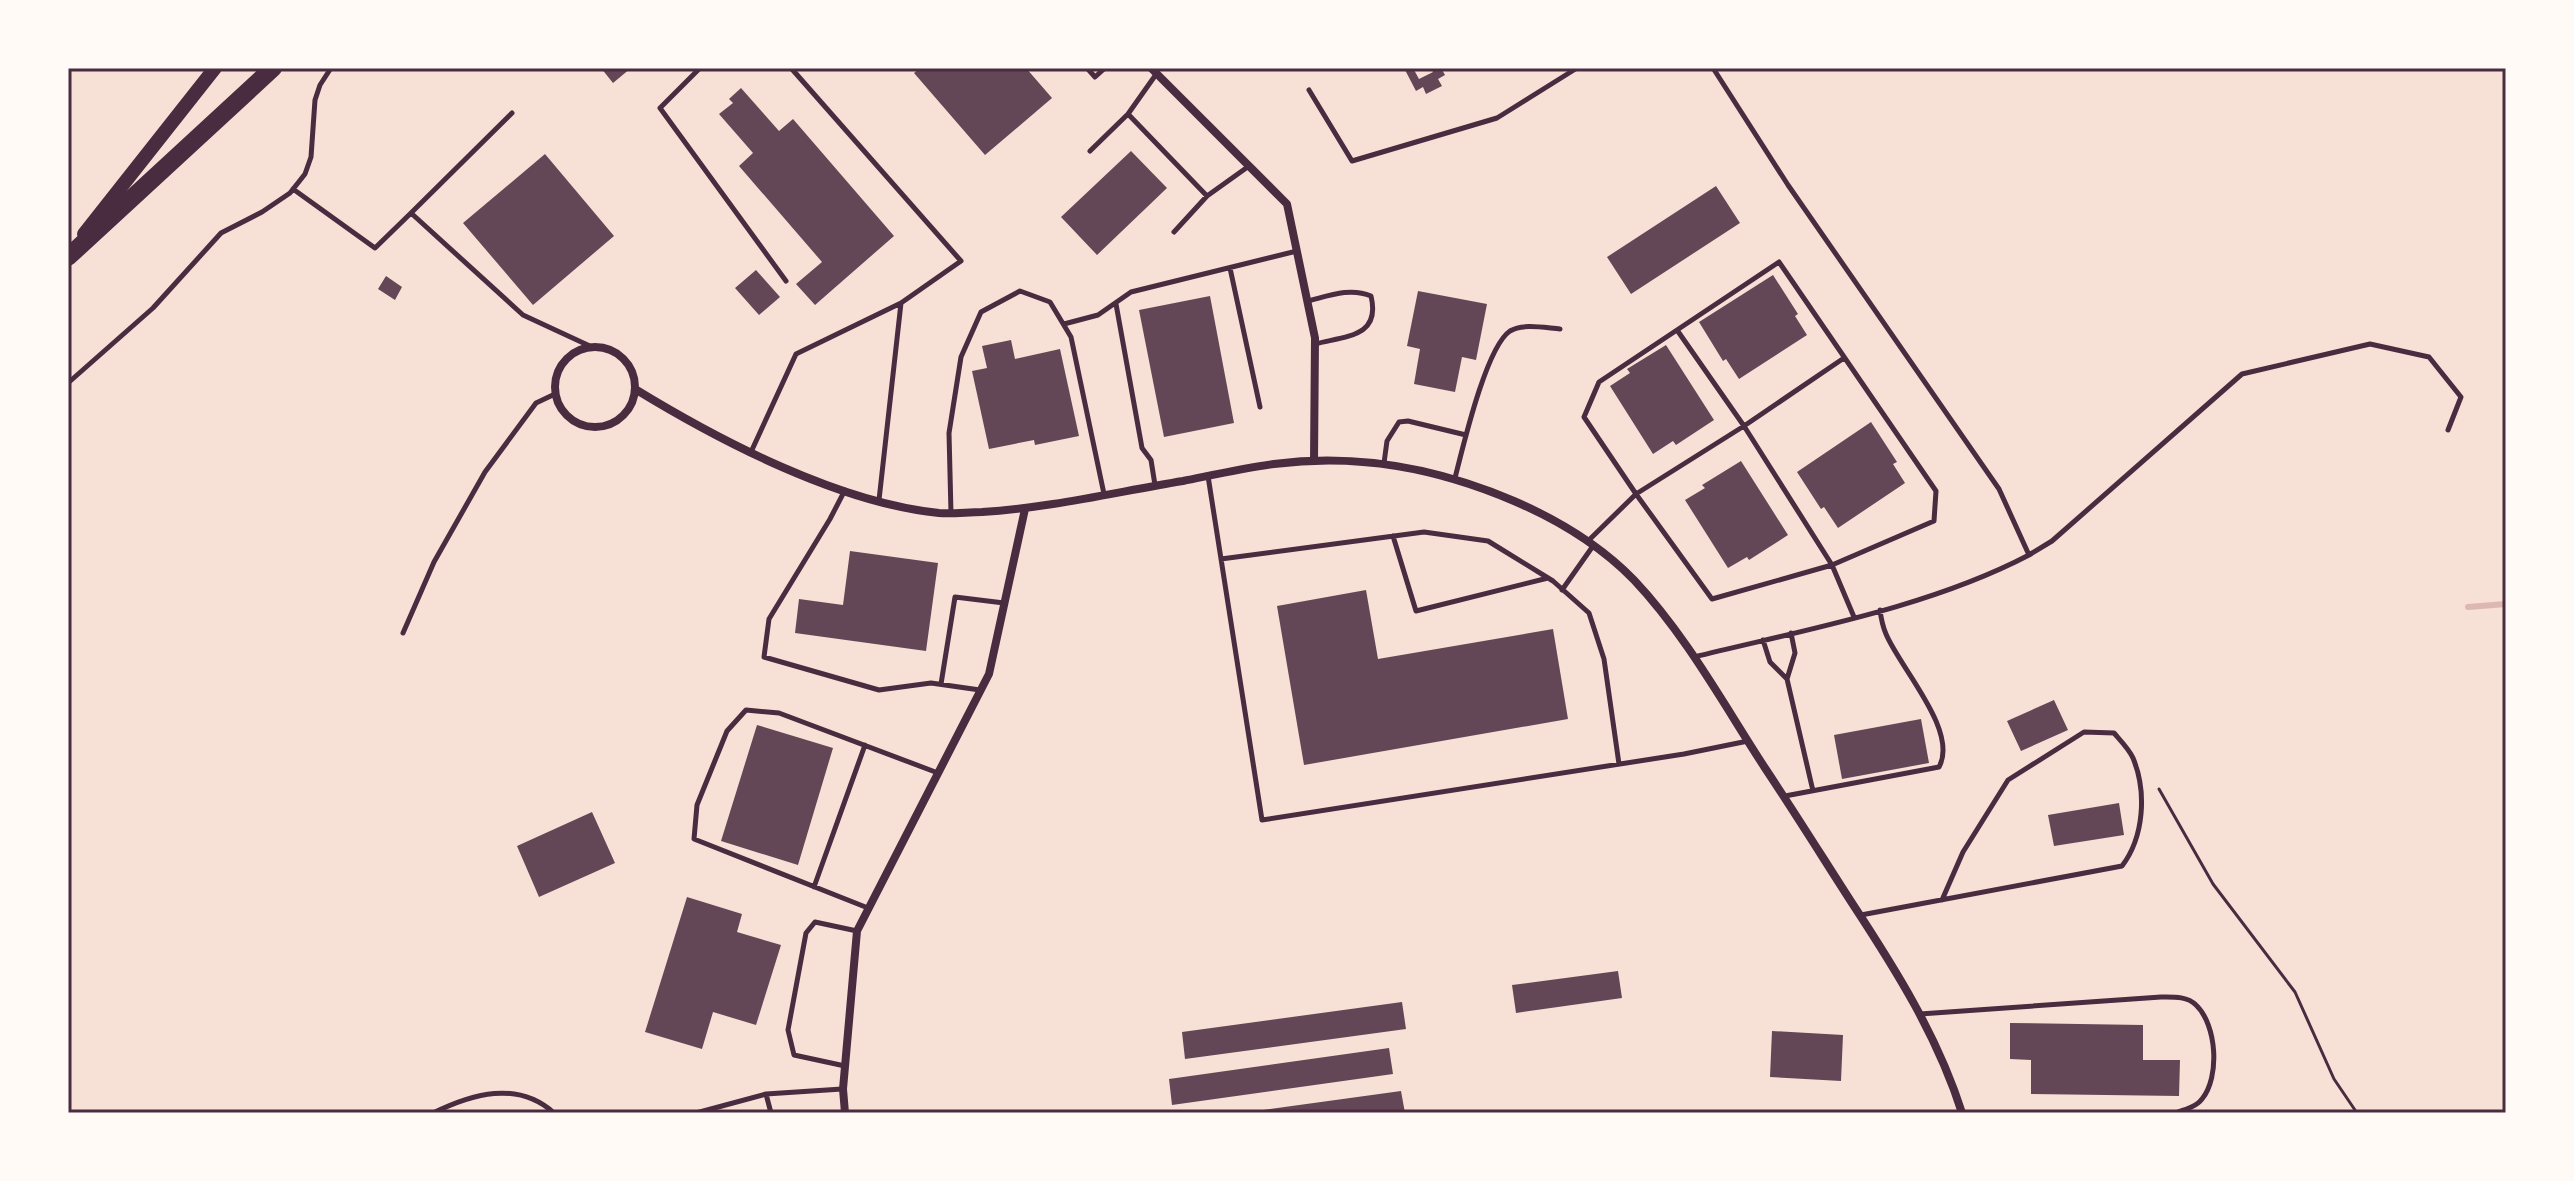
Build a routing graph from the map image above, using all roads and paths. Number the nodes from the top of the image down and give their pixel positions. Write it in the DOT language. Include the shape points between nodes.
graph roads {
  1 [pos="215,68"];
  2 [pos="273,68"];
  3 [pos="331,68"];
  4 [pos="700,68"];
  5 [pos="791,68"];
  6 [pos="1087,68"];
  7 [pos="1105,68"];
  8 [pos="1577,68"];
  9 [pos="1713,68"];
  10 [pos="1154,71"];
  11 [pos="1309,90"];
  12 [pos="512,113"];
  13 [pos="1128,114"];
  14 [pos="1090,151"];
  15 [pos="1249,166"];
  16 [pos="293,189"];
  17 [pos="1207,196"];
  18 [pos="411,213"];
  19 [pos="1174,232"];
  20 [pos="1297,251"];
  21 [pos="68,255"];
  22 [pos="1230,268"];
  23 [pos="786,281"];
  24 [pos="1308,301"];
  25 [pos="901,303"];
  26 [pos="1116,303"];
  27 [pos="1064,324"];
  28 [pos="1560,329"];
  29 [pos="1677,330"];
  30 [pos="1315,344"];
  31 [pos="592,347"];
  32 [pos="1844,358"];
  33 [pos="68,383"];
  34 [pos="635,389"];
  35 [pos="555,394"];
  36 [pos="1260,407"];
  37 [pos="1744,426"];
  38 [pos="2448,430"];
  39 [pos="1466,435"];
  40 [pos="751,452"];
  41 [pos="1314,461"];
  42 [pos="1384,463"];
  43 [pos="1208,476"];
  44 [pos="1455,478"];
  45 [pos="1155,485"];
  46 [pos="845,490"];
  47 [pos="1104,494"];
  48 [pos="1636,494"];
  49 [pos="879,501"];
  50 [pos="1025,509"];
  51 [pos="951,513"];
  52 [pos="1393,536"];
  53 [pos="1590,544"];
  54 [pos="2029,555"];
  55 [pos="1221,559"];
  56 [pos="1832,565"];
  57 [pos="1548,578"];
  58 [pos="1562,590"];
  59 [pos="1004,603"];
  60 [pos="1880,610"];
  61 [pos="1854,617"];
  62 [pos="403,633"];
  63 [pos="1791,633"];
  64 [pos="1763,640"];
  65 [pos="1693,657"];
  66 [pos="1787,679"];
  67 [pos="941,684"];
  68 [pos="981,690"];
  69 [pos="1748,741"];
  70 [pos="865,745"];
  71 [pos="1619,764"];
  72 [pos="938,773"];
  73 [pos="2159,789"];
  74 [pos="1813,791"];
  75 [pos="1784,796"];
  76 [pos="814,887"];
  77 [pos="1942,900"];
  78 [pos="868,908"];
  79 [pos="1860,915"];
  80 [pos="857,931"];
  81 [pos="1920,1014"];
  82 [pos="846,1066"];
  83 [pos="843,1089"];
  84 [pos="766,1094"];
  85 [pos="433,1113"];
  86 [pos="554,1113"];
  87 [pos="696,1113"];
  88 [pos="771,1113"];
  89 [pos="845,1113"];
  90 [pos="1962,1113"];
  91 [pos="2175,1113"];
  92 [pos="2357,1113"];
  1 -- 21 [label="main road"];
  2 -- 21 [label="highway"];
  3 -- 16 [label="lane" via="315,100 311,157"];
  4 -- 23 [label="lane" via="660,108"];
  5 -- 25 [label="lane" via="961,261"];
  6 -- 7 [label="lane" via="1095,77"];
  8 -- 11 [label="lane" via="1497,118 1352,161"];
  9 -- 54 [label="lane" via="1999,489"];
  10 -- 13 [label="lane"];
  10 -- 15 [label="street"];
  12 -- 18 [label="lane"];
  13 -- 14 [label="lane"];
  13 -- 17 [label="lane"];
  15 -- 17 [label="lane"];
  15 -- 20 [label="street" via="1287,204"];
  16 -- 18 [label="lane" via="375,248"];
  16 -- 33 [label="lane" via="221,233 153,308"];
  17 -- 19 [label="lane"];
  18 -- 31 [label="lane" via="523,315"];
  20 -- 22 [label="lane"];
  20 -- 24 [label="street"];
  22 -- 26 [label="lane" via="1131,292"];
  22 -- 36 [label="lane"];
  24 -- 30 [label="street"];
  24 -- 30 [label="lane" via="1363,293 1371,296 1375,310 1367,328"];
  25 -- 40 [label="lane" via="796,354"];
  25 -- 49 [label="lane"];
  26 -- 27 [label="lane" via="1098,315"];
  26 -- 45 [label="lane" via="1142,448 1151,460"];
  27 -- 47 [label="lane"];
  27 -- 51 [label="lane" via="1050,302 1020,291 981,312 961,357 951,418"];
  28 -- 39 [label="lane" via="1521,327 1497,345"];
  29 -- 32 [label="lane" via="1779,262"];
  29 -- 37 [label="lane"];
  29 -- 48 [label="lane" via="1599,382 1584,417"];
  30 -- 41 [label="street"];
  31 -- 34 [label="street" via="617,354 627,364"];
  31 -- 35 [label="street" via="579,350 559,368"];
  32 -- 37 [label="lane"];
  32 -- 56 [label="lane" via="1936,491 1934,521"];
  34 -- 35 [label="street" via="625,413 604,427 590,428 567,417"];
  34 -- 40 [label="street"];
  35 -- 62 [label="lane" via="536,403 485,472 434,562"];
  37 -- 48 [label="lane"];
  37 -- 56 [label="lane"];
  38 -- 54 [label="lane" via="2461,397 2429,357 2370,344 2242,374 2072,525"];
  39 -- 42 [label="lane" via="1399,422 1387,441"];
  39 -- 44 [label="lane"];
  40 -- 46 [label="street"];
  41 -- 42 [label="street"];
  41 -- 43 [label="street"];
  42 -- 44 [label="street"];
  43 -- 45 [label="street"];
  43 -- 55 [label="lane"];
  44 -- 53 [label="street" via="1538,512"];
  45 -- 47 [label="street"];
  46 -- 49 [label="street"];
  46 -- 67 [label="lane" via="769,619 764,657 879,690"];
  47 -- 50 [label="street"];
  48 -- 53 [label="lane"];
  48 -- 56 [label="lane" via="1712,599"];
  49 -- 51 [label="street"];
  50 -- 51 [label="street"];
  50 -- 59 [label="street"];
  52 -- 55 [label="lane"];
  52 -- 57 [label="lane" via="1424,532 1488,541"];
  52 -- 57 [label="lane" via="1416,611"];
  53 -- 58 [label="lane"];
  53 -- 65 [label="street" via="1635,581"];
  54 -- 60 [label="lane" via="1990,575"];
  55 -- 71 [label="lane" via="1262,820"];
  56 -- 61 [label="lane"];
  57 -- 58 [label="lane"];
  58 -- 71 [label="lane" via="1589,613 1604,659"];
  59 -- 67 [label="lane" via="955,597"];
  59 -- 68 [label="street"];
  60 -- 61 [label="lane"];
  60 -- 74 [label="lane" via="1885,634 1939,729 1942,760 1939,767"];
  61 -- 63 [label="lane"];
  63 -- 64 [label="lane"];
  63 -- 66 [label="lane" via="1795,653"];
  64 -- 65 [label="lane"];
  64 -- 66 [label="lane" via="1770,662"];
  65 -- 69 [label="street"];
  66 -- 74 [label="lane"];
  67 -- 68 [label="lane"];
  68 -- 72 [label="street"];
  69 -- 71 [label="lane"];
  69 -- 75 [label="street"];
  70 -- 72 [label="lane"];
  70 -- 76 [label="lane"];
  70 -- 76 [label="lane" via="779,713 746,710 727,731 697,805 694,839"];
  72 -- 78 [label="street"];
  73 -- 92 [label="path" via="2213,884 2295,992 2334,1079"];
  74 -- 75 [label="lane"];
  75 -- 79 [label="street"];
  76 -- 78 [label="lane"];
  77 -- 77 [label="lane" via="2122,866 2142,824 2141,796 2133,757 2114,733 2084,732 2008,780 1963,852"];
  77 -- 79 [label="lane"];
  78 -- 80 [label="street"];
  79 -- 81 [label="street"];
  80 -- 82 [label="street"];
  80 -- 82 [label="lane" via="815,922 806,933 788,1030 794,1055"];
  81 -- 90 [label="street"];
  81 -- 91 [label="lane" via="2185,999 2205,1018 2214,1052 2202,1100"];
  82 -- 83 [label="street"];
  83 -- 84 [label="lane"];
  83 -- 89 [label="street"];
  84 -- 87 [label="lane"];
  84 -- 88 [label="lane"];
  85 -- 86 [label="lane" via="490,1093 527,1098"];
}
